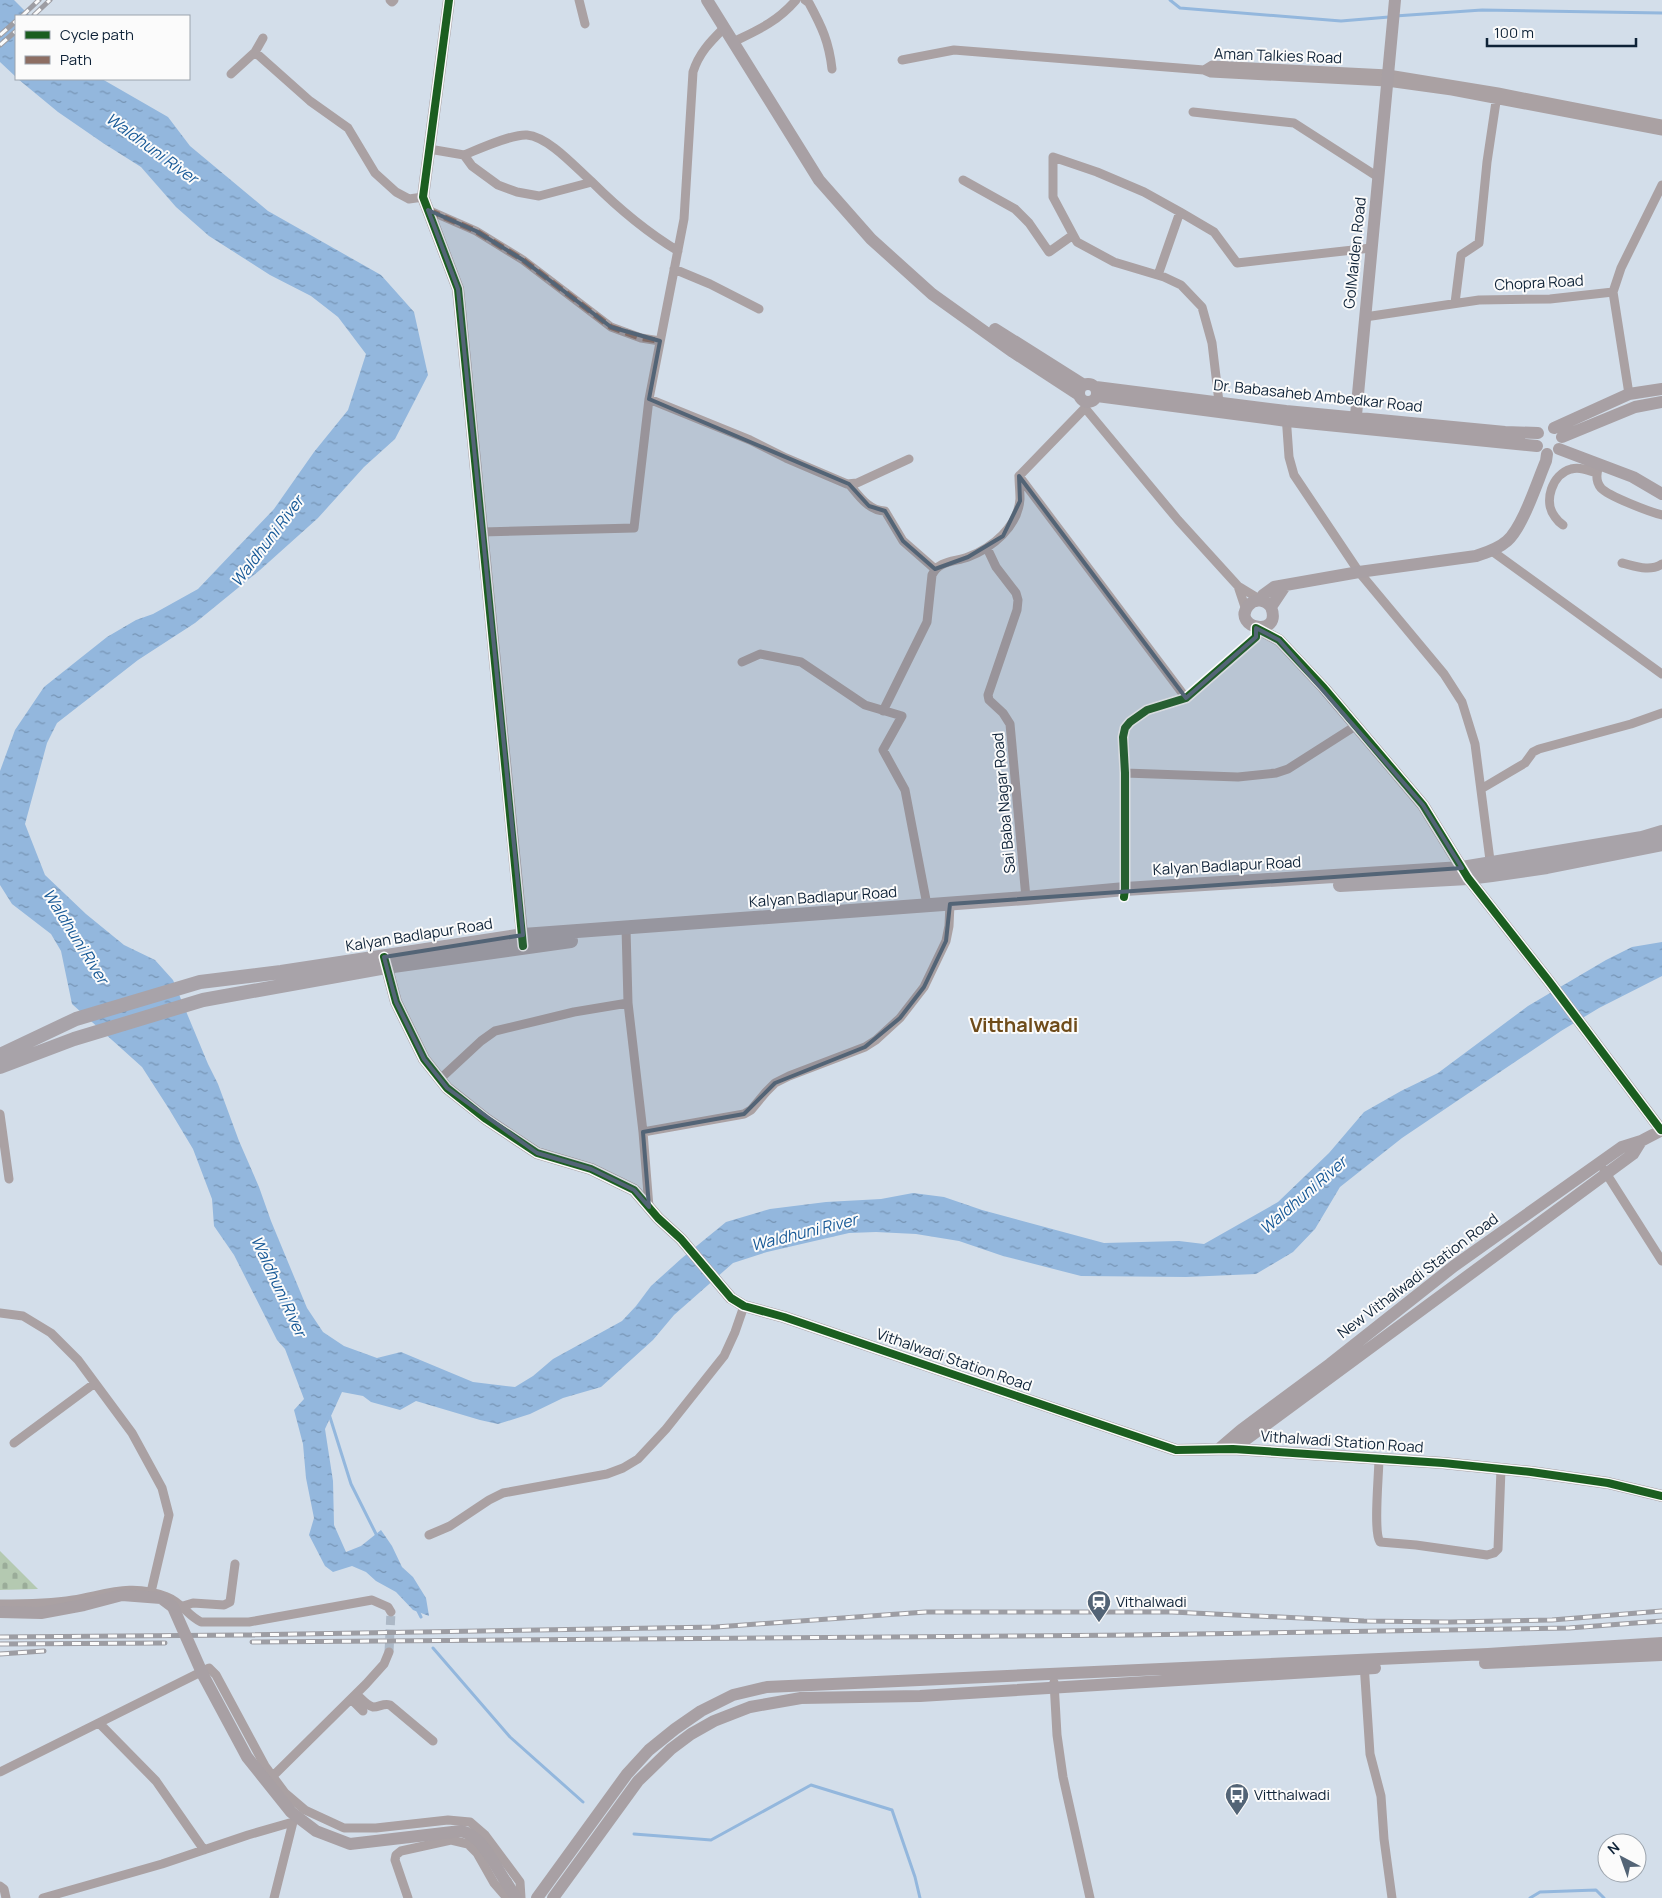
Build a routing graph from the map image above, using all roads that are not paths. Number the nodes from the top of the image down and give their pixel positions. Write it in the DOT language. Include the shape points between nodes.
graph roads {
  1 [pos="449,0"];
  2 [pos="578,0"];
  3 [pos="707,0"];
  4 [pos="716,0"];
  5 [pos="796,0"];
  6 [pos="806,0"];
  7 [pos="1395,3"];
  8 [pos="585,24"];
  9 [pos="724,28"];
  10 [pos="263,38"];
  11 [pos="736,40"];
  12 [pos="255,52"];
  13 [pos="902,60"];
  14 [pos="832,69"];
  15 [pos="231,74"];
  16 [pos="1388,78"];
  17 [pos="1497,96"];
  18 [pos="1193,112"];
  19 [pos="1620,119"];
  20 [pos="1662,124"];
  21 [pos="1662,131"];
  22 [pos="429,149"];
  23 [pos="464,155"];
  24 [pos="1378,178"];
  25 [pos="963,180"];
  26 [pos="592,182"];
  27 [pos="1662,185"];
  28 [pos="423,197"];
  29 [pos="428,210"];
  30 [pos="1180,212"];
  31 [pos="1073,235"];
  32 [pos="1371,248"];
  33 [pos="678,251"];
  34 [pos="674,270"];
  35 [pos="1158,275"];
  36 [pos="1613,292"];
  37 [pos="1455,303"];
  38 [pos="759,309"];
  39 [pos="1365,317"];
  40 [pos="660,341"];
  41 [pos="1662,390"];
  42 [pos="1629,394"];
  43 [pos="1088,396"];
  44 [pos="649,399"];
  45 [pos="1219,402"];
  46 [pos="1662,402"];
  47 [pos="1286,416"];
  48 [pos="1355,422"];
  49 [pos="1549,441"];
  50 [pos="909,459"];
  51 [pos="1599,469"];
  52 [pos="1019,476"];
  53 [pos="849,484"];
  54 [pos="1662,494"];
  55 [pos="1662,515"];
  56 [pos="1563,525"];
  57 [pos="482,532"];
  58 [pos="987,548"];
  59 [pos="1492,551"];
  60 [pos="1622,563"];
  61 [pos="1662,564"];
  62 [pos="935,569"];
  63 [pos="1359,572"];
  64 [pos="1238,586"];
  65 [pos="1268,609"];
  66 [pos="1246,610"];
  67 [pos="1253,625"];
  68 [pos="1279,640"];
  69 [pos="742,662"];
  70 [pos="1662,674"];
  71 [pos="1186,698"];
  72 [pos="883,711"];
  73 [pos="1662,713"];
  74 [pos="1356,725"];
  75 [pos="1125,773"];
  76 [pos="1481,789"];
  77 [pos="1662,832"];
  78 [pos="1662,844"];
  79 [pos="1491,870"];
  80 [pos="1465,873"];
  81 [pos="1124,893"];
  82 [pos="1026,898"];
  83 [pos="927,905"];
  84 [pos="949,908"];
  85 [pos="626,931"];
  86 [pos="523,941"];
  87 [pos="385,962"];
  88 [pos="628,1003"];
  89 [pos="0,1055"];
  90 [pos="0,1067"];
  91 [pos="440,1079"];
  92 [pos="0,1114"];
  93 [pos="1661,1130"];
  94 [pos="643,1132"];
  95 [pos="1602,1168"];
  96 [pos="8,1179"];
  97 [pos="649,1208"];
  98 [pos="1505,1230"];
  99 [pos="1514,1240"];
  100 [pos="1662,1260"];
  101 [pos="744,1306"];
  102 [pos="0,1313"];
  103 [pos="95,1383"];
  104 [pos="14,1443"];
  105 [pos="1220,1448"];
  106 [pos="1233,1449"];
  107 [pos="1380,1458"];
  108 [pos="1501,1469"];
  109 [pos="1662,1496"];
  110 [pos="429,1535"];
  111 [pos="235,1564"];
  112 [pos="151,1592"];
  113 [pos="0,1604"];
  114 [pos="183,1606"];
  115 [pos="0,1612"];
  116 [pos="391,1612"];
  117 [pos="1662,1643"];
  118 [pos="1645,1650"];
  119 [pos="389,1652"];
  120 [pos="1662,1655"];
  121 [pos="1364,1664"];
  122 [pos="1319,1667"];
  123 [pos="1054,1674"];
  124 [pos="776,1686"];
  125 [pos="1054,1688"];
  126 [pos="354,1696"];
  127 [pos="778,1700"];
  128 [pos="363,1711"];
  129 [pos="99,1723"];
  130 [pos="433,1741"];
  131 [pos="0,1772"];
  132 [pos="272,1777"];
  133 [pos="305,1810"];
  134 [pos="293,1822"];
  135 [pos="587,1828"];
  136 [pos="599,1835"];
  137 [pos="204,1850"];
  138 [pos="0,1886"];
  139 [pos="6,1898"];
  140 [pos="43,1898"];
  141 [pos="274,1898"];
  142 [pos="408,1898"];
  143 [pos="507,1898"];
  144 [pos="516,1898"];
  145 [pos="521,1898"];
  146 [pos="537,1898"];
  147 [pos="553,1898"];
  148 [pos="1090,1898"];
  149 [pos="1392,1898"];
  1 -- 22 [label="street"];
  2 -- 8 [label="street"];
  3 -- 9 [label="street, Dr. Babasaheb Ambedkar Road"];
  4 -- 11 [label="street, Dr. Babasaheb Ambedkar Road"];
  5 -- 11 [label="street" via="769,25"];
  6 -- 14 [label="street" via="824,30"];
  7 -- 16 [label="street, GolMaiden Road"];
  9 -- 11 [label="street, Dr. Babasaheb Ambedkar Road"];
  9 -- 33 [label="street" via="702,50 693,72 684,219"];
  10 -- 12 [label="street"];
  11 -- 43 [label="street, Dr. Babasaheb Ambedkar Road" via="819,180 843,203 871,240 894,256 932,294"];
  12 -- 15 [label="street"];
  12 -- 28 [label="street" via="310,101 348,128 375,173 396,192 409,198"];
  13 -- 16 [label="street, Aman Talkies Road" via="954,50 1204,70 1212,65"];
  16 -- 17 [label="street, Aman Talkies Road"];
  16 -- 24 [label="street, GolMaiden Road"];
  17 -- 19 [label="street, Aman Talkies Road"];
  17 -- 37 [label="street" via="1479,243 1461,254"];
  18 -- 24 [label="street" via="1294,124"];
  19 -- 20 [label="street, Aman Talkies Road"];
  19 -- 21 [label="street, Aman Talkies Road"];
  22 -- 23 [label="street"];
  22 -- 28 [label="street"];
  23 -- 26 [label="street" via="472,166 498,185 517,192 539,196"];
  23 -- 26 [label="street" via="526,135 540,139 560,153"];
  24 -- 32 [label="street, GolMaiden Road"];
  25 -- 31 [label="street" via="1015,209 1049,252"];
  26 -- 33 [label="street" via="622,212"];
  27 -- 36 [label="street" via="1621,268"];
  28 -- 29 [label="street"];
  29 -- 40 [label="street" via="476,231 523,260 611,326 641,338"];
  29 -- 57 [label="street" via="458,289"];
  30 -- 31 [label="street" via="1097,172 1053,158 1053,197"];
  30 -- 32 [label="street" via="1214,232 1237,263"];
  30 -- 35 [label="street"];
  31 -- 35 [label="street" via="1077,242 1114,262"];
  32 -- 39 [label="street, GolMaiden Road"];
  33 -- 34 [label="street"];
  34 -- 38 [label="street"];
  34 -- 40 [label="street"];
  35 -- 45 [label="street" via="1181,285 1202,307 1212,343"];
  36 -- 37 [label="street, Chopra Road" via="1550,299"];
  36 -- 42 [label="street"];
  37 -- 39 [label="street, Chopra Road"];
  39 -- 48 [label="street, GolMaiden Road"];
  40 -- 44 [label="street"];
  41 -- 42 [label="street"];
  42 -- 49 [label="street"];
  43 -- 45 [label="street, Dr. Babasaheb Ambedkar Road"];
  43 -- 47 [label="street, Dr. Babasaheb Ambedkar Road"];
  43 -- 52 [label="street"];
  43 -- 64 [label="street" via="1178,520"];
  44 -- 53 [label="street"];
  44 -- 57 [label="street" via="634,528"];
  45 -- 47 [label="street, Dr. Babasaheb Ambedkar Road"];
  46 -- 49 [label="street" via="1634,406"];
  47 -- 48 [label="street, Dr. Babasaheb Ambedkar Road"];
  47 -- 63 [label="street" via="1289,457 1294,475"];
  48 -- 49 [label="street, Dr. Babasaheb Ambedkar Road" via="1506,432"];
  49 -- 51 [label="street"];
  49 -- 59 [label="street" via="1546,461 1516,530"];
  50 -- 53 [label="street"];
  51 -- 54 [label="street" via="1634,477"];
  51 -- 55 [label="street" via="1597,481 1602,490"];
  51 -- 56 [label="street" via="1562,472 1553,483 1550,505 1554,517"];
  52 -- 58 [label="street" via="1020,500 1016,514 1003,536"];
  52 -- 71 [label="street"];
  53 -- 62 [label="street" via="868,506 885,511 903,541"];
  57 -- 86 [label="street"];
  58 -- 62 [label="street"];
  58 -- 82 [label="street, Sai Baba Nagar Road" via="1018,600 988,695 1010,724"];
  59 -- 63 [label="street"];
  59 -- 70 [label="street"];
  60 -- 61 [label="street" via="1647,568"];
  62 -- 72 [label="street" via="926,622"];
  63 -- 65 [label="street" via="1285,586"];
  63 -- 76 [label="street" via="1444,674 1462,702 1475,744"];
  64 -- 65 [label="street"];
  64 -- 66 [label="street"];
  65 -- 66 [label="street" via="1252,602"];
  65 -- 67 [label="street" via="1265,627"];
  65 -- 68 [label="street"];
  66 -- 67 [label="street" via="1246,619"];
  67 -- 68 [label="street"];
  67 -- 71 [label="street" via="1256,637"];
  68 -- 74 [label="street"];
  69 -- 72 [label="street" via="760,654 801,662 865,706"];
  71 -- 75 [label="street" via="1147,710 1125,728"];
  72 -- 83 [label="street" via="902,716 883,750 905,790"];
  73 -- 76 [label="street" via="1539,749 1525,763"];
  74 -- 75 [label="street" via="1288,769 1276,773 1238,777"];
  74 -- 80 [label="street" via="1423,806"];
  75 -- 81 [label="street"];
  76 -- 79 [label="street"];
  77 -- 79 [label="main road, Kalyan Badlapur Road"];
  78 -- 79 [label="main road, Kalyan Badlapur Road" via="1547,867"];
  79 -- 80 [label="main road, Kalyan Badlapur Road"];
  80 -- 81 [label="main road, Kalyan Badlapur Road"];
  80 -- 93 [label="street"];
  81 -- 82 [label="main road, Kalyan Badlapur Road"];
  81 -- 84 [label="main road, Kalyan Badlapur Road"];
  82 -- 84 [label="main road, Kalyan Badlapur Road"];
  83 -- 84 [label="main road, Kalyan Badlapur Road"];
  83 -- 85 [label="main road, Kalyan Badlapur Road"];
  84 -- 85 [label="main road, Kalyan Badlapur Road"];
  84 -- 94 [label="street" via="946,940 924,987 900,1018 876,1040 782,1080 744,1114"];
  85 -- 86 [label="main road, Kalyan Badlapur Road"];
  85 -- 88 [label="street"];
  86 -- 87 [label="main road, Kalyan Badlapur Road"];
  87 -- 89 [label="main road, Kalyan Badlapur Road" via="200,982 76,1019"];
  87 -- 90 [label="main road, Kalyan Badlapur Road" via="204,1000 74,1039"];
  87 -- 91 [label="street, Vithalwadi Station Road" via="396,1002 424,1059"];
  88 -- 91 [label="street" via="495,1031"];
  88 -- 94 [label="street"];
  91 -- 97 [label="street, Vithalwadi Station Road" via="486,1119 537,1152 591,1169 634,1190"];
  92 -- 96 [label="street"];
  93 -- 95 [label="street, New Vithalwadi Station Road" via="1622,1147"];
  94 -- 97 [label="street"];
  95 -- 98 [label="street, New Vithalwadi Station Road"];
  95 -- 99 [label="street, New Vithalwadi Station Road"];
  95 -- 100 [label="street"];
  97 -- 101 [label="street, Vithalwadi Station Road" via="681,1238 731,1298"];
  98 -- 99 [label="street"];
  98 -- 105 [label="street, New Vithalwadi Station Road"];
  99 -- 106 [label="street, New Vithalwadi Station Road"];
  101 -- 105 [label="street, Vithalwadi Station Road" via="1176,1450"];
  101 -- 110 [label="street" via="724,1356 638,1459 607,1474 502,1493 450,1526"];
  102 -- 103 [label="street" via="23,1316 51,1333"];
  103 -- 104 [label="street"];
  103 -- 112 [label="street" via="132,1433 162,1488 169,1515"];
  105 -- 106 [label="street, Vithalwadi Station Road"];
  106 -- 107 [label="street, Vithalwadi Station Road"];
  107 -- 108 [label="street, Vithalwadi Station Road"];
  107 -- 108 [label="street" via="1377,1538 1380,1542 1487,1555 1498,1549"];
  108 -- 109 [label="street, Vithalwadi Station Road" via="1608,1483"];
  111 -- 114 [label="street" via="230,1602"];
  112 -- 113 [label="street" via="119,1590 74,1600"];
  112 -- 114 [label="street"];
  114 -- 116 [label="street" via="201,1622 249,1622 372,1600"];
  115 -- 144 [label="street, bridge" via="41,1612 122,1595 161,1598 173,1607 203,1675 248,1757 291,1812 316,1831 350,1844 461,1831 471,1833"];
  117 -- 118 [label="street"];
  118 -- 120 [label="street"];
  118 -- 121 [label="street"];
  119 -- 126 [label="street" via="384,1664"];
  121 -- 122 [label="street"];
  121 -- 149 [label="street" via="1370,1754 1381,1796"];
  122 -- 123 [label="street"];
  122 -- 125 [label="street"];
  123 -- 124 [label="street"];
  123 -- 125 [label="street"];
  124 -- 127 [label="street"];
  124 -- 135 [label="street" via="733,1695 675,1729 627,1774"];
  125 -- 127 [label="street"];
  125 -- 148 [label="street" via="1063,1777"];
  126 -- 128 [label="street"];
  126 -- 130 [label="street" via="370,1706 390,1705"];
  126 -- 132 [label="street"];
  127 -- 136 [label="street" via="750,1706 691,1734 638,1781"];
  129 -- 131 [label="street"];
  129 -- 132 [label="street" via="209,1668 216,1675"];
  129 -- 137 [label="street" via="156,1781"];
  132 -- 133 [label="street"];
  133 -- 134 [label="street"];
  133 -- 145 [label="street" via="344,1828 448,1820 470,1822 485,1835 520,1882"];
  134 -- 137 [label="street"];
  134 -- 141 [label="street"];
  135 -- 136 [label="street"];
  135 -- 146 [label="street"];
  136 -- 147 [label="street"];
  137 -- 140 [label="street"];
  138 -- 139 [label="street" via="4,1888"];
  142 -- 143 [label="street" via="394,1860 396,1855 401,1851 451,1840 468,1844 477,1853"];
}
